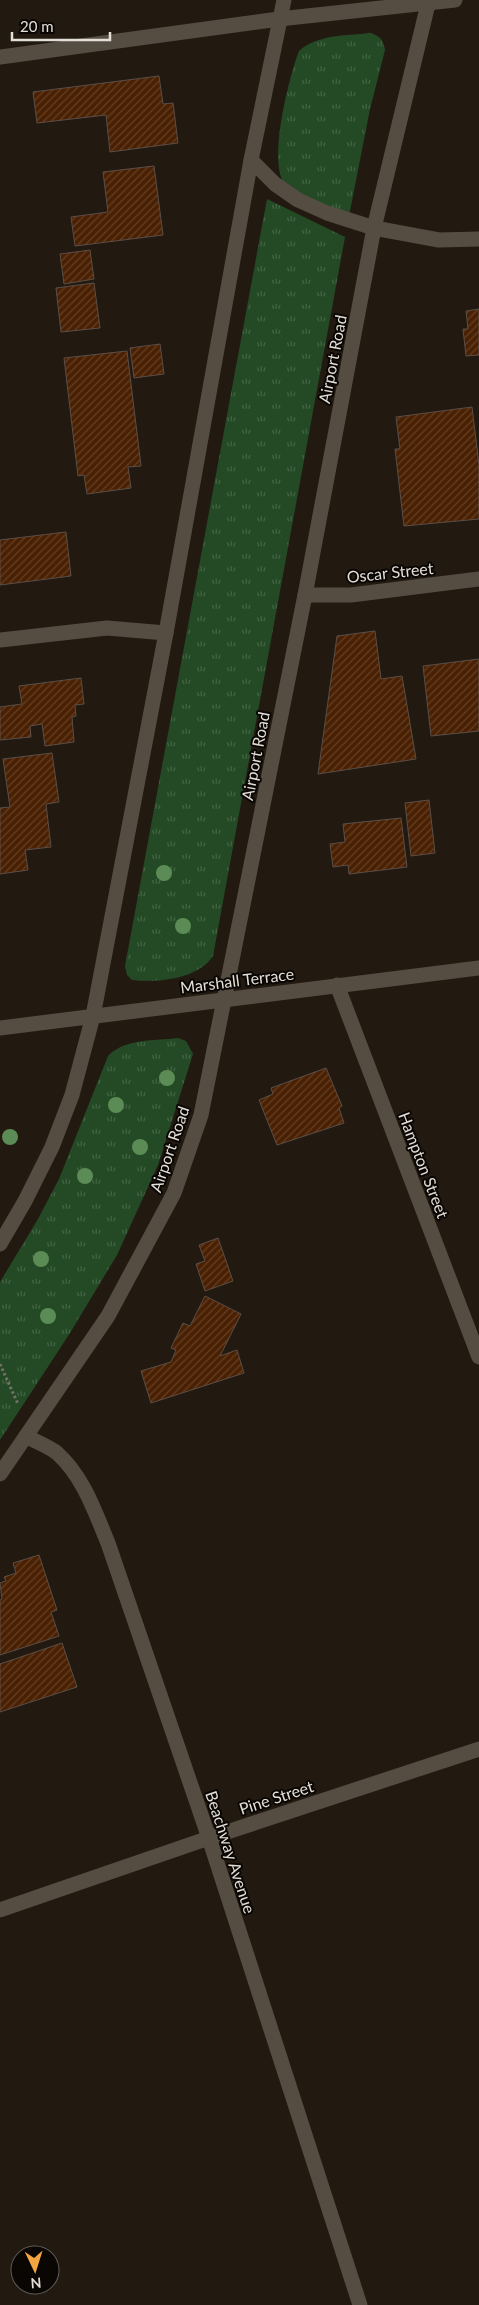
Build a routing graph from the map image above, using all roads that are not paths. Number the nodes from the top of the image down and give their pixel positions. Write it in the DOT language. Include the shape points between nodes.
graph roads {
  1 [pos="284,0"];
  2 [pos="455,0"];
  3 [pos="429,2"];
  4 [pos="279,19"];
  5 [pos="0,56"];
  6 [pos="251,160"];
  7 [pos="374,228"];
  8 [pos="479,239"];
  9 [pos="479,579"];
  10 [pos="305,595"];
  11 [pos="166,633"];
  12 [pos="0,640"];
  13 [pos="479,968"];
  14 [pos="337,985"];
  15 [pos="225,1000"];
  16 [pos="93,1016"];
  17 [pos="0,1028"];
  18 [pos="0,1244"];
  19 [pos="479,1357"];
  20 [pos="26,1436"];
  21 [pos="0,1474"];
  22 [pos="479,1749"];
  23 [pos="209,1838"];
  24 [pos="0,1910"];
  25 [pos="360,2305"];
  1 -- 4 [label="street"];
  2 -- 3 [label="street"];
  3 -- 4 [label="street"];
  3 -- 7 [label="street, Airport Road"];
  4 -- 5 [label="street"];
  4 -- 6 [label="street"];
  6 -- 7 [label="street" via="275,184 298,200"];
  6 -- 11 [label="street"];
  7 -- 8 [label="street" via="439,240"];
  7 -- 10 [label="street, Airport Road"];
  9 -- 10 [label="street, Oscar Street" via="351,595"];
  10 -- 15 [label="street, Airport Road"];
  11 -- 12 [label="street" via="107,628"];
  11 -- 16 [label="street"];
  13 -- 14 [label="street, Marshall Terrace"];
  14 -- 15 [label="street, Marshall Terrace"];
  14 -- 19 [label="street, Hampton Street"];
  15 -- 16 [label="street, Marshall Terrace"];
  15 -- 20 [label="street, Airport Road" via="201,1115 174,1193 108,1316"];
  16 -- 17 [label="street, Marshall Terrace"];
  16 -- 18 [label="street" via="72,1095 52,1147"];
  20 -- 21 [label="street, Airport Road"];
  20 -- 23 [label="street, Beachway Avenue" via="56,1453 75,1473 92,1504"];
  22 -- 23 [label="street, Pine Street"];
  23 -- 24 [label="street, Pine Street"];
  23 -- 25 [label="street, Beachway Avenue"];
}
